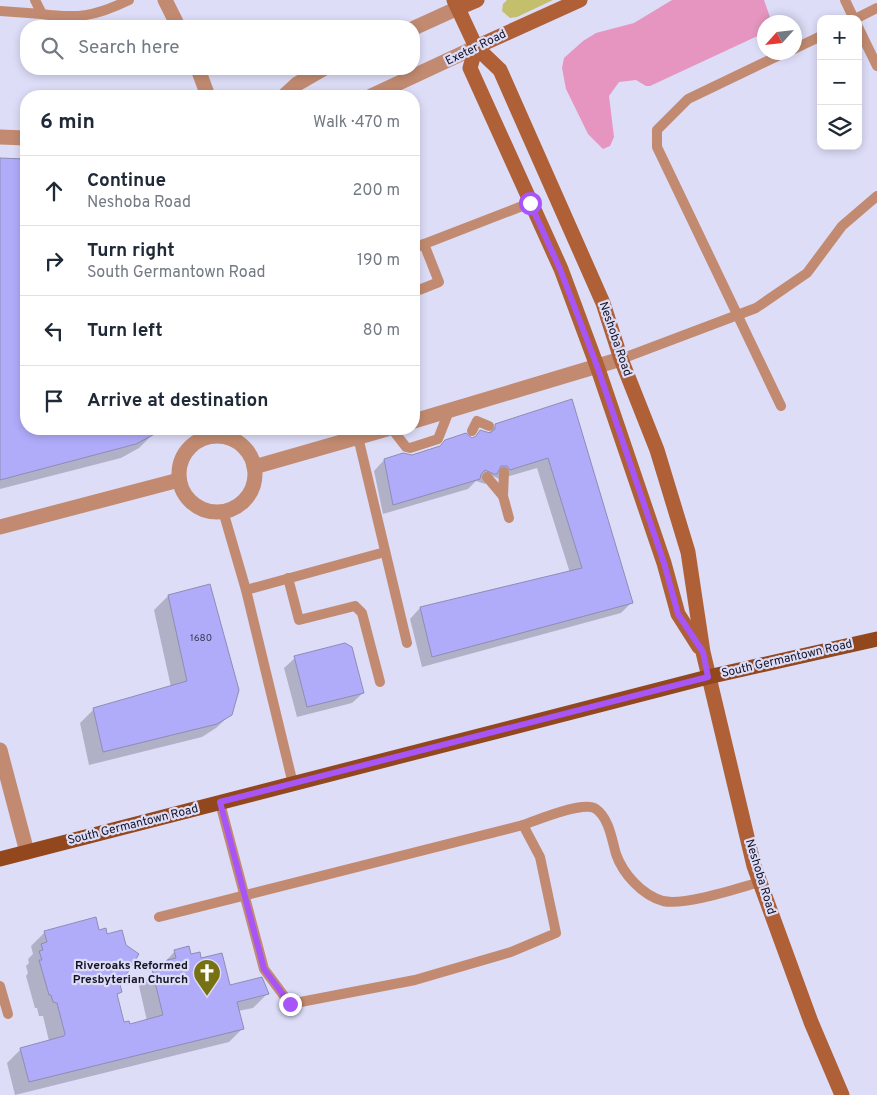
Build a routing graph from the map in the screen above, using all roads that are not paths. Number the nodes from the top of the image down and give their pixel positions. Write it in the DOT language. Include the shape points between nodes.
graph roads {
  1 [pos="35,0"];
  2 [pos="129,0"];
  3 [pos="165,0"];
  4 [pos="477,0"];
  5 [pos="580,0"];
  6 [pos="845,0"];
  7 [pos="456,4"];
  8 [pos="877,8"];
  9 [pos="0,11"];
  10 [pos="42,14"];
  11 [pos="853,15"];
  12 [pos="862,16"];
  13 [pos="175,20"];
  14 [pos="420,25"];
  15 [pos="862,35"];
  16 [pos="817,38"];
  17 [pos="802,44"];
  18 [pos="476,47"];
  19 [pos="769,60"];
  20 [pos="877,66"];
  21 [pos="420,73"];
  22 [pos="200,75"];
  23 [pos="313,75"];
  24 [pos="416,75"];
  25 [pos="206,90"];
  26 [pos="290,90"];
  27 [pos="384,90"];
  28 [pos="0,137"];
  29 [pos="20,138"];
  30 [pos="877,196"];
  31 [pos="530,203"];
  32 [pos="424,244"];
  33 [pos="420,246"];
  34 [pos="420,290"];
  35 [pos="737,314"];
  36 [pos="621,359"];
  37 [pos="597,366"];
  38 [pos="473,404"];
  39 [pos="781,406"];
  40 [pos="449,411"];
  41 [pos="420,419"];
  42 [pos="477,421"];
  43 [pos="489,426"];
  44 [pos="472,431"];
  45 [pos="368,435"];
  46 [pos="397,435"];
  47 [pos="358,438"];
  48 [pos="254,467"];
  49 [pos="504,472"];
  50 [pos="487,477"];
  51 [pos="179,480"];
  52 [pos="503,496"];
  53 [pos="224,511"];
  54 [pos="509,518"];
  55 [pos="0,527"];
  56 [pos="385,552"];
  57 [pos="288,578"];
  58 [pos="246,590"];
  59 [pos="877,639"];
  60 [pos="407,642"];
  61 [pos="703,652"];
  62 [pos="708,677"];
  63 [pos="380,682"];
  64 [pos="0,750"];
  65 [pos="293,784"];
  66 [pos="220,802"];
  67 [pos="523,825"];
  68 [pos="27,852"];
  69 [pos="0,859"];
  70 [pos="760,882"];
  71 [pos="244,896"];
  72 [pos="159,917"];
  73 [pos="0,986"];
  74 [pos="8,1014"];
  75 [pos="842,1095"];
  1 -- 10 [label="lane"];
  2 -- 10 [label="lane" via="92,16"];
  3 -- 13 [label="street"];
  4 -- 7 [label="street"];
  5 -- 18 [label="street, Exeter Road"];
  6 -- 11 [label="lane"];
  7 -- 14 [label="street"];
  7 -- 18 [label="street, Neshoba Road"];
  8 -- 12 [label="lane"];
  9 -- 10 [label="lane"];
  15 -- 20 [label="lane"];
  16 -- 17 [label="lane"];
  18 -- 21 [label="street, Exeter Road"];
  18 -- 31 [label="street, Neshoba Road" via="470,68"];
  18 -- 36 [label="street, Neshoba Road" via="500,70 603,303"];
  19 -- 35 [label="lane" via="688,99 657,130 657,146"];
  22 -- 25 [label="street"];
  23 -- 26 [label="street"];
  24 -- 27 [label="street, Exeter Road"];
  28 -- 29 [label="street"];
  30 -- 35 [label="lane" via="842,226 807,273 771,299"];
  31 -- 32 [label="lane"];
  31 -- 37 [label="street, Neshoba Road" via="560,269"];
  32 -- 33 [label="lane"];
  32 -- 34 [label="lane" via="438,282"];
  35 -- 36 [label="lane"];
  35 -- 39 [label="lane"];
  36 -- 37 [label="street"];
  36 -- 61 [label="street, Neshoba Road" via="657,450 688,552"];
  37 -- 38 [label="street"];
  37 -- 61 [label="street, Neshoba Road" via="664,563 678,614"];
  38 -- 40 [label="street"];
  38 -- 42 [label="lane"];
  40 -- 41 [label="street"];
  40 -- 46 [label="lane" via="438,439 410,448"];
  42 -- 43 [label="lane"];
  42 -- 44 [label="lane"];
  45 -- 47 [label="street"];
  47 -- 48 [label="street"];
  47 -- 56 [label="lane"];
  48 -- 51 [label="street" via="250,455 231,438 206,437 184,454"];
  48 -- 53 [label="street" via="251,490 235,507"];
  49 -- 52 [label="lane"];
  50 -- 52 [label="lane"];
  51 -- 53 [label="street" via="190,501 200,508 211,512"];
  51 -- 55 [label="street"];
  52 -- 54 [label="lane"];
  53 -- 58 [label="lane"];
  56 -- 57 [label="lane"];
  56 -- 60 [label="lane"];
  57 -- 58 [label="lane"];
  57 -- 63 [label="lane" via="300,620 355,606 362,613"];
  58 -- 65 [label="lane"];
  59 -- 62 [label="main road, South Germantown Road"];
  61 -- 62 [label="street, Neshoba Road"];
  62 -- 65 [label="main road, South Germantown Road"];
  62 -- 70 [label="street, Neshoba Road"];
  64 -- 68 [label="street"];
  65 -- 66 [label="main road, South Germantown Road"];
  66 -- 68 [label="main road, South Germantown Road"];
  66 -- 71 [label="lane"];
  67 -- 70 [label="lane" via="583,806 596,809 605,820 619,863 632,881 664,901 697,899"];
  67 -- 71 [label="lane"];
  67 -- 71 [label="lane" via="540,857 556,933 511,952 415,980 290,1004 264,969"];
  68 -- 69 [label="main road, South Germantown Road"];
  70 -- 75 [label="street, Neshoba Road" via="811,1022"];
  71 -- 72 [label="lane"];
  73 -- 74 [label="lane"];
}
